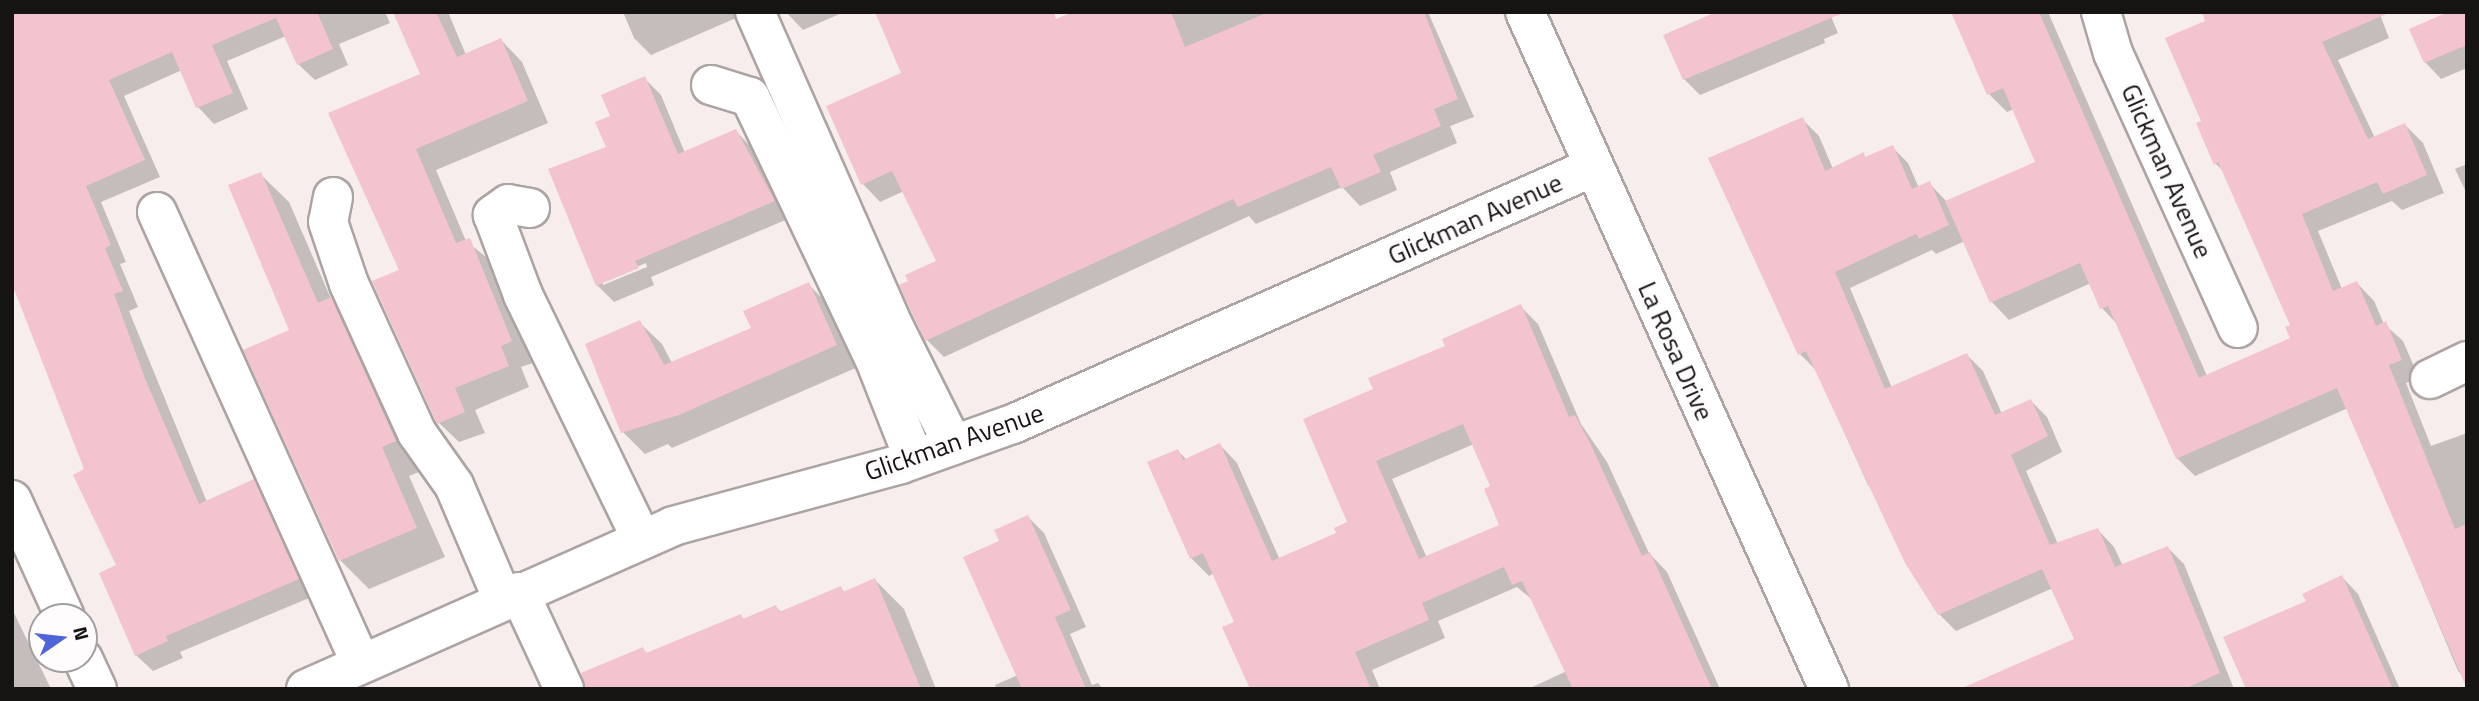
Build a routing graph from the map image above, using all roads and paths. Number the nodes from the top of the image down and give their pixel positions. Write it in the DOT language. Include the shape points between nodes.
graph roads {
  1 [pos="755,12"];
  2 [pos="1525,12"];
  3 [pos="2101,12"];
  4 [pos="710,85"];
  5 [pos="1593,167"];
  6 [pos="333,197"];
  7 [pos="530,208"];
  8 [pos="158,212"];
  9 [pos="2238,328"];
  10 [pos="2467,361"];
  11 [pos="2430,379"];
  12 [pos="953,445"];
  13 [pos="914,459"];
  14 [pos="12,500"];
  15 [pos="642,540"];
  16 [pos="511,596"];
  17 [pos="59,603"];
  18 [pos="361,664"];
  19 [pos="90,673"];
  20 [pos="97,689"];
  21 [pos="306,689"];
  22 [pos="564,689"];
  23 [pos="1829,689"];
  1 -- 12 [label="street" via="894,327"];
  2 -- 5 [label="street, La Rosa Drive"];
  3 -- 9 [label="street, Glickman Avenue" via="2113,53"];
  4 -- 13 [label="street" via="750,97 875,360"];
  5 -- 12 [label="street, Glickman Avenue" via="1050,408"];
  5 -- 23 [label="street, La Rosa Drive"];
  6 -- 16 [label="street" via="328,222 349,284 417,433 454,485"];
  7 -- 15 [label="street" via="508,204 493,215 523,295"];
  8 -- 18 [label="street"];
  10 -- 11 [label="street"];
  12 -- 13 [label="street, Glickman Avenue"];
  13 -- 15 [label="street, Glickman Avenue" via="673,526"];
  14 -- 17 [label="street"];
  15 -- 16 [label="street, Glickman Avenue"];
  16 -- 18 [label="street, Glickman Avenue"];
  16 -- 22 [label="street"];
  18 -- 21 [label="street, Glickman Avenue"];
  19 -- 20 [label="street"];
}
